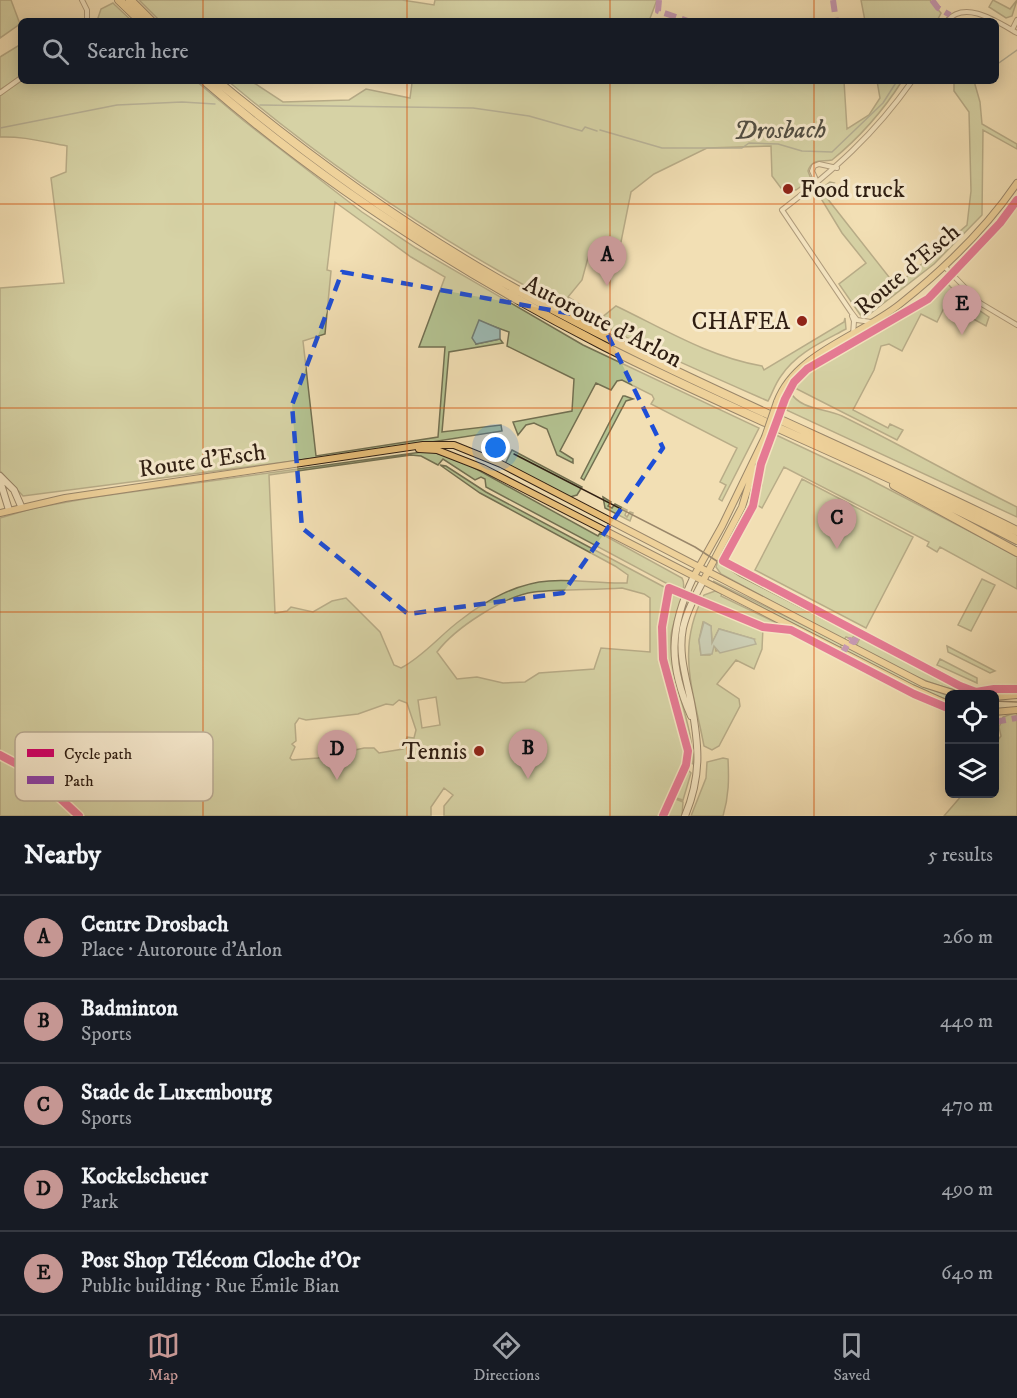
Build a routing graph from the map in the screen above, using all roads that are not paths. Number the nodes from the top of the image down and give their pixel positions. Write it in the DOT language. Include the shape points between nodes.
graph roads {
  1 [pos="82,0"];
  2 [pos="119,0"];
  3 [pos="129,0"];
  4 [pos="87,18"];
  5 [pos="138,18"];
  6 [pos="148,18"];
  7 [pos="950,18"];
  8 [pos="993,18"];
  9 [pos="1017,20"];
  10 [pos="999,22"];
  11 [pos="1012,30"];
  12 [pos="1017,33"];
  13 [pos="18,80"];
  14 [pos="209,84"];
  15 [pos="221,84"];
  16 [pos="910,84"];
  17 [pos="0,93"];
  18 [pos="837,168"];
  19 [pos="1017,183"];
  20 [pos="818,184"];
  21 [pos="944,266"];
  22 [pos="850,312"];
  23 [pos="874,322"];
  24 [pos="1017,325"];
  25 [pos="852,336"];
  26 [pos="410,449"];
  27 [pos="756,458"];
  28 [pos="866,469"];
  29 [pos="0,476"];
  30 [pos="0,481"];
  31 [pos="21,506"];
  32 [pos="9,510"];
  33 [pos="0,513"];
  34 [pos="1017,531"];
  35 [pos="1017,542"];
  36 [pos="1017,552"];
  37 [pos="699,567"];
  38 [pos="708,572"];
  39 [pos="694,576"];
  40 [pos="703,581"];
  41 [pos="945,691"];
  42 [pos="1017,695"];
  43 [pos="999,697"];
  44 [pos="945,702"];
  45 [pos="1017,710"];
  46 [pos="999,712"];
  47 [pos="694,725"];
  48 [pos="685,816"];
  1 -- 4 [label="street"];
  2 -- 5 [label="highway"];
  3 -- 6 [label="highway"];
  7 -- 8 [label="street" via="957,9 967,6"];
  9 -- 11 [label="street"];
  10 -- 11 [label="street"];
  11 -- 12 [label="street"];
  13 -- 17 [label="street"];
  14 -- 28 [label="highway, Autoroute d'Arlon" via="319,172 410,236 485,281 632,360"];
  15 -- 34 [label="highway, Autoroute d'Arlon" via="363,195 496,279 641,354"];
  16 -- 18 [label="street" via="883,122"];
  18 -- 20 [label="street"];
  18 -- 20 [label="street" via="814,166 812,171"];
  19 -- 21 [label="main road, Route d'Esch" via="978,233"];
  20 -- 22 [label="street" via="782,210"];
  21 -- 23 [label="main road, Route d'Esch"];
  21 -- 24 [label="street" via="988,309"];
  22 -- 23 [label="street" via="857,320"];
  22 -- 25 [label="street" via="854,321"];
  23 -- 25 [label="main road, Route d'Esch"];
  25 -- 27 [label="main road, Route d'Esch, bridge" via="796,369 785,383"];
  26 -- 31 [label="main road, Route d'Esch"];
  26 -- 37 [label="main road" via="443,444 475,451"];
  26 -- 39 [label="main road" via="437,450 466,460"];
  27 -- 37 [label="main road, Route d'Esch"];
  27 -- 38 [label="main road, Route d'Esch" via="748,493"];
  28 -- 35 [label="highway, Autoroute d'Arlon"];
  28 -- 36 [label="highway"];
  29 -- 31 [label="main road" via="14,490"];
  30 -- 32 [label="main road"];
  31 -- 32 [label="main road, Route d'Esch"];
  32 -- 33 [label="main road, Route d'Esch"];
  37 -- 38 [label="main road"];
  37 -- 39 [label="main road, Route d'Esch"];
  38 -- 40 [label="main road, Route d'Esch"];
  38 -- 41 [label="main road" via="924,684"];
  39 -- 40 [label="main road"];
  39 -- 47 [label="main road" via="677,616 673,653"];
  40 -- 44 [label="main road"];
  40 -- 47 [label="main road" via="690,605 682,636 681,657"];
  42 -- 43 [label="main road"];
  45 -- 46 [label="main road"];
  47 -- 48 [label="main road" via="699,766"];
}
